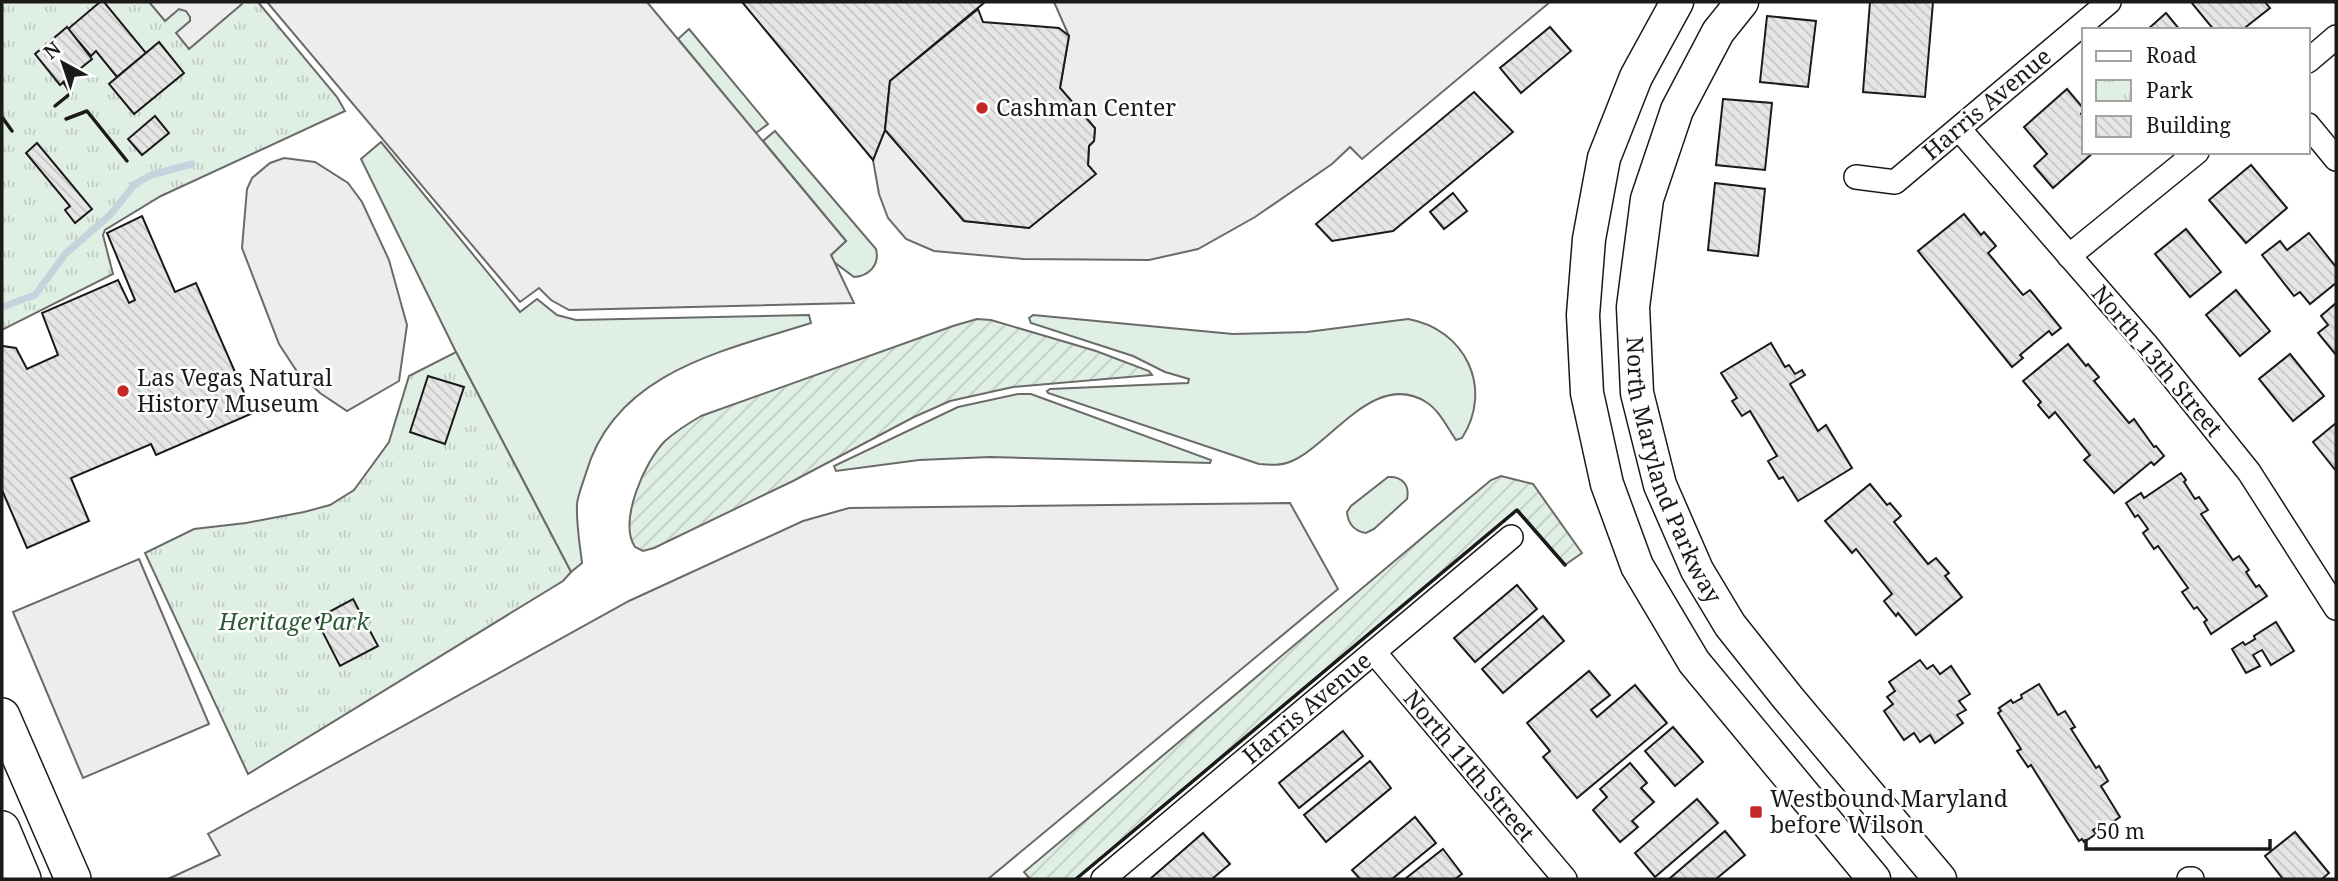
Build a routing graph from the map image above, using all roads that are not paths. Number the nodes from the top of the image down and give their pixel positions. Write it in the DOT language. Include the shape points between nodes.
graph roads {
  1 [pos="1677,2"];
  2 [pos="1742,2"];
  3 [pos="2109,2"];
  4 [pos="2336,37"];
  5 [pos="2310,59"];
  6 [pos="2310,127"];
  7 [pos="1959,129"];
  8 [pos="2195,154"];
  9 [pos="2336,159"];
  10 [pos="1856,177"];
  11 [pos="2069,256"];
  12 [pos="1511,537"];
  13 [pos="2336,608"];
  14 [pos="1374,652"];
  15 [pos="2,716"];
  16 [pos="2,829"];
  17 [pos="23,879"];
  18 [pos="73,879"];
  19 [pos="1103,879"];
  20 [pos="1565,879"];
  21 [pos="1874,879"];
  22 [pos="1940,879"];
  1 -- 21 [label="main road" via="1636,77 1604,158 1589,239 1583,315 1587,393 1606,484 1637,566 1694,662"];
  2 -- 22 [label="main road, North Maryland Parkway" via="1718,32 1677,110 1647,200 1633,307 1637,393 1660,485 1697,570 1730,625"];
  3 -- 7 [label="street, Harris Avenue"];
  4 -- 5 [label="street"];
  6 -- 9 [label="street"];
  7 -- 10 [label="street, Harris Avenue" via="1895,181"];
  7 -- 11 [label="street, North 13th Street"];
  8 -- 11 [label="street"];
  11 -- 13 [label="street, North 13th Street" via="2249,472"];
  12 -- 14 [label="street, Harris Avenue"];
  14 -- 19 [label="street, Harris Avenue"];
  14 -- 20 [label="street, North 11th Street"];
  15 -- 18 [label="main road"];
  16 -- 17 [label="main road"];
}
